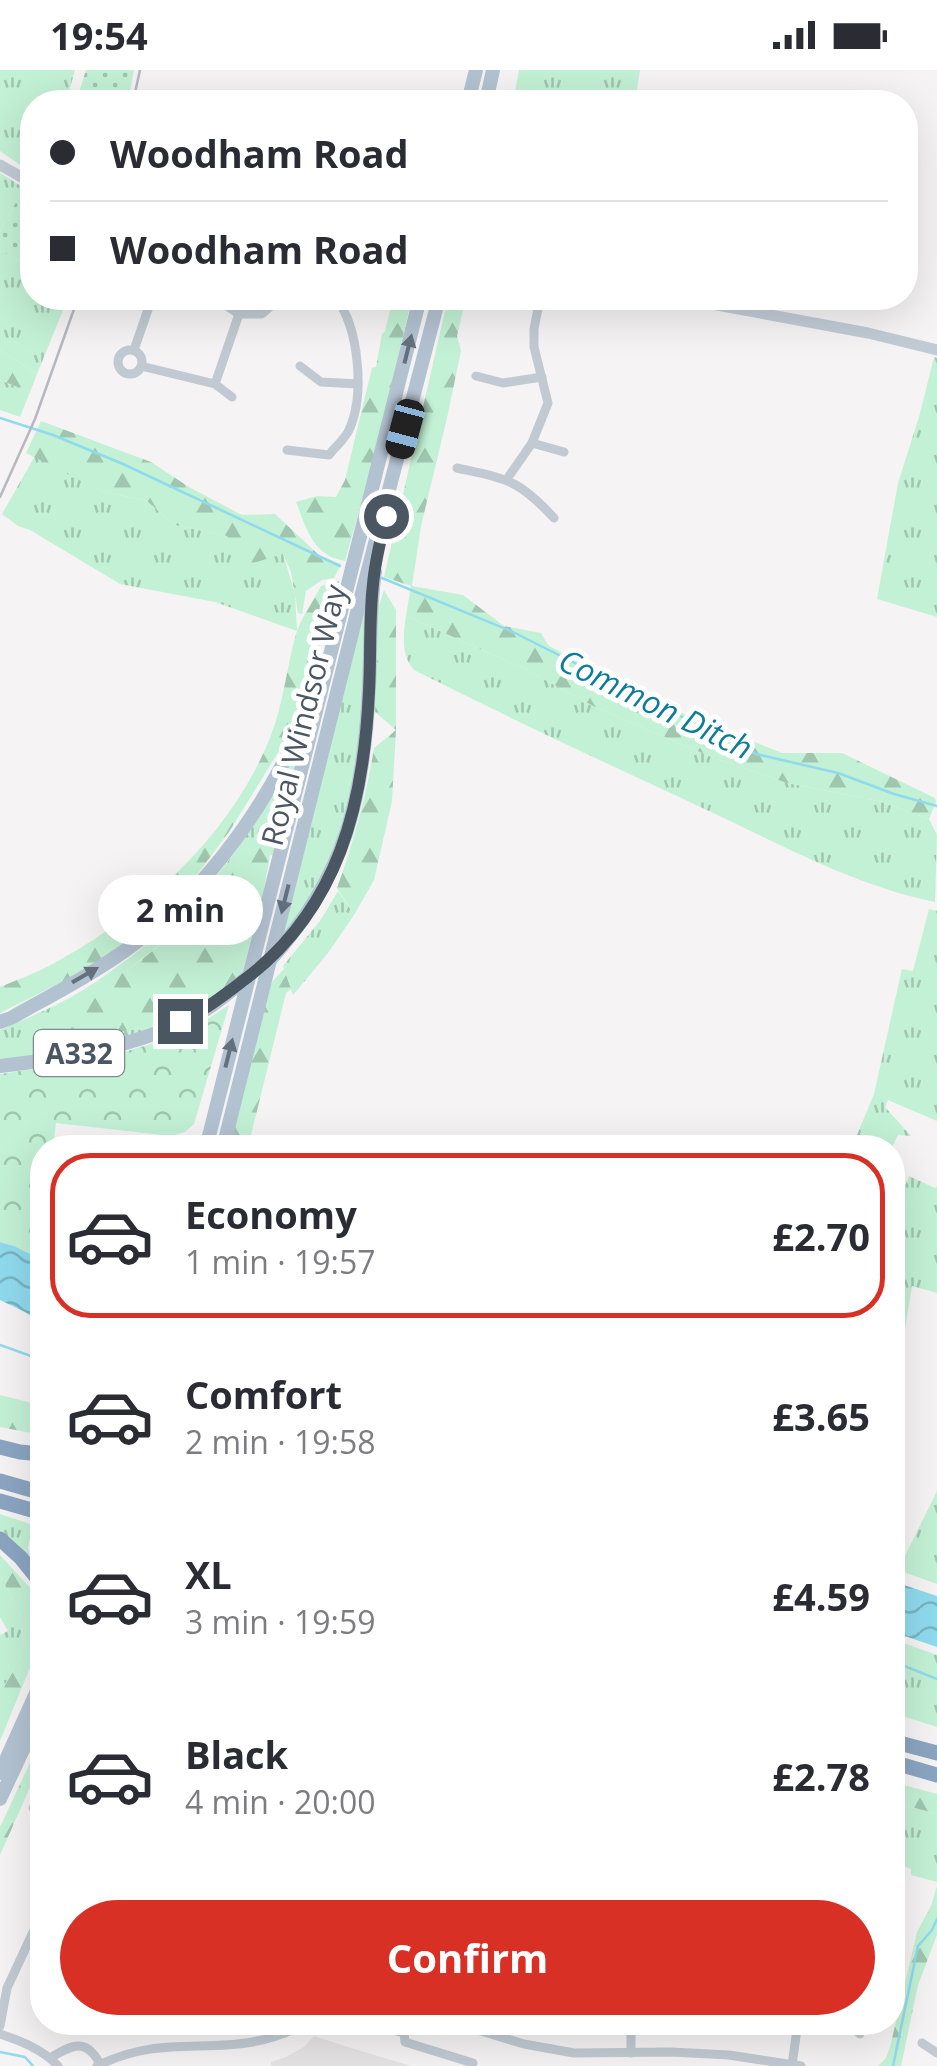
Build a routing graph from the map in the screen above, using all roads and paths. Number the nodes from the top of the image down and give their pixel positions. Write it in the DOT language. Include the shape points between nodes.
graph roads {
  1 [pos="148,310"];
  2 [pos="234,310"];
  3 [pos="266,310"];
  4 [pos="341,310"];
  5 [pos="417,310"];
  6 [pos="436,310"];
  7 [pos="538,310"];
  8 [pos="744,310"];
  9 [pos="240,314"];
  10 [pos="134,350"];
  11 [pos="937,350"];
  12 [pos="141,366"];
  13 [pos="300,366"];
  14 [pos="476,376"];
  15 [pos="542,377"];
  16 [pos="215,384"];
  17 [pos="358,384"];
  18 [pos="232,397"];
  19 [pos="532,443"];
  20 [pos="287,450"];
  21 [pos="564,452"];
  22 [pos="457,468"];
  23 [pos="507,478"];
  24 [pos="554,518"];
  25 [pos="359,601"];
  26 [pos="336,638"];
  27 [pos="0,1022"];
  28 [pos="0,1066"];
  29 [pos="209,1135"];
  30 [pos="226,1135"];
  31 [pos="0,1447"];
  32 [pos="30,1453"];
  33 [pos="0,1481"];
  34 [pos="30,1489"];
  35 [pos="0,1501"];
  36 [pos="30,1511"];
  37 [pos="0,1539"];
  38 [pos="30,1567"];
  39 [pos="30,1707"];
  40 [pos="30,1735"];
  41 [pos="905,1742"];
  42 [pos="930,1751"];
  43 [pos="905,1765"];
  44 [pos="0,1774"];
  45 [pos="937,1775"];
  46 [pos="0,1799"];
  47 [pos="30,1939"];
  48 [pos="0,2030"];
  49 [pos="295,2035"];
  50 [pos="406,2035"];
  51 [pos="498,2035"];
  52 [pos="631,2035"];
  53 [pos="797,2035"];
  54 [pos="922,2043"];
  55 [pos="276,2047"];
  56 [pos="157,2052"];
  57 [pos="631,2053"];
  58 [pos="937,2053"];
  59 [pos="192,2058"];
  60 [pos="728,2061"];
  61 [pos="54,2062"];
  62 [pos="473,2063"];
  63 [pos="157,2064"];
  64 [pos="99,2065"];
  65 [pos="796,2065"];
  1 -- 10 [label="street"];
  2 -- 9 [label="street"];
  3 -- 9 [label="street"];
  4 -- 17 [label="street"];
  25 -- 5 [label="main road, Royal Windsor Way / A332, one-way" via="357,545"];
  6 -- 25 [label="main road, A332"];
  7 -- 15 [label="street" via="534,347"];
  8 -- 11 [label="main road"];
  9 -- 16 [label="street"];
  10 -- 12 [label="street"];
  10 -- 12 [label="street" via="120,354 119,368 131,374"];
  12 -- 16 [label="street"];
  13 -- 17 [label="street" via="321,382"];
  14 -- 15 [label="street" via="502,383"];
  15 -- 19 [label="street" via="548,403"];
  16 -- 18 [label="street"];
  17 -- 20 [label="street" via="348,432 329,455"];
  19 -- 21 [label="street"];
  19 -- 23 [label="street"];
  22 -- 23 [label="street"];
  23 -- 24 [label="street"];
  25 -- 26 [label="main road, Royal Windsor Way / A332"];
  25 -- 28 [label="main road, A332" via="369,691 361,780 338,859 294,935 204,1011 105,1048"];
  25 -- 30 [label="main road, Royal Windsor Way, one-way"];
  27 -- 26 [label="main road, A332, one-way" via="98,968 189,895 282,766"];
  29 -- 26 [label="main road, Royal Windsor Way, one-way"];
  31 -- 32 [label="highway"];
  33 -- 34 [label="highway"];
  35 -- 36 [label="highway"];
  37 -- 38 [label="highway"];
  39 -- 44 [label="main road"];
  40 -- 46 [label="main road"];
  41 -- 42 [label="highway"];
  43 -- 45 [label="highway"];
  47 -- 48 [label="street" via="7,1988"];
  48 -- 61 [label="street"];
  49 -- 55 [label="street"];
  50 -- 62 [label="street" via="405,2042"];
  51 -- 57 [label="street" via="574,2053"];
  52 -- 57 [label="street"];
  53 -- 65 [label="street"];
  54 -- 58 [label="street"];
  56 -- 59 [label="street"];
  56 -- 63 [label="street"];
  56 -- 64 [label="street"];
  57 -- 60 [label="street"];
  60 -- 65 [label="street"];
  61 -- 64 [label="street" via="71,2046 87,2047"];
}
